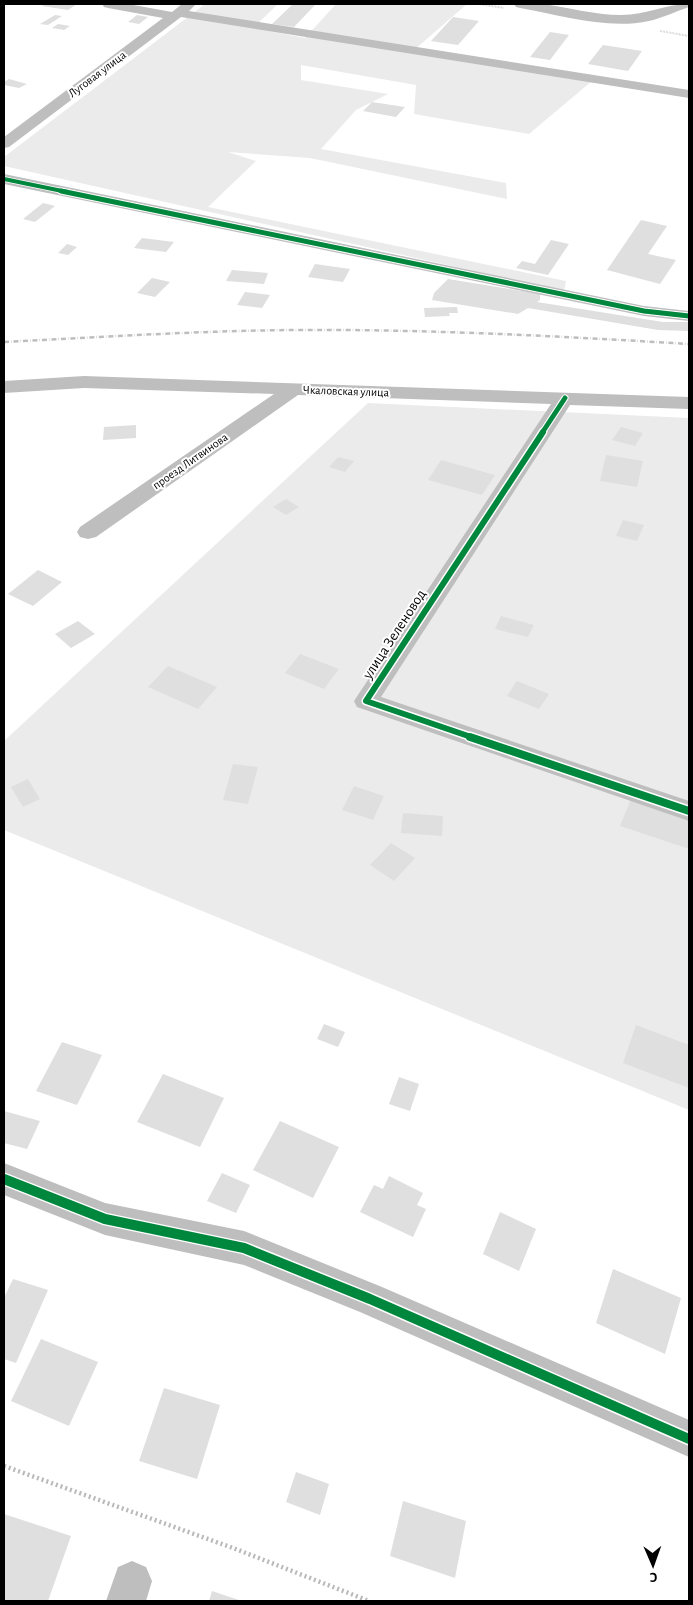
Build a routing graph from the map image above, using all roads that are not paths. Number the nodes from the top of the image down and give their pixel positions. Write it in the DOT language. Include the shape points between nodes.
graph roads {
  1 [pos="108,4"];
  2 [pos="190,4"];
  3 [pos="520,4"];
  4 [pos="685,4"];
  5 [pos="176,14"];
  6 [pos="689,94"];
  7 [pos="4,144"];
  8 [pos="4,179"];
  9 [pos="689,316"];
  10 [pos="4,387"];
  11 [pos="293,390"];
  12 [pos="566,398"];
  13 [pos="689,404"];
  14 [pos="88,532"];
  15 [pos="689,811"];
  16 [pos="4,1179"];
  17 [pos="689,1439"];
  1 -- 5 [label="street"];
  2 -- 5 [label="street, Луговая улица"];
  3 -- 4 [label="street" via="630,19"];
  5 -- 6 [label="street"];
  5 -- 7 [label="street, Луговая улица"];
  8 -- 9 [label="street" via="644,310"];
  10 -- 11 [label="street, Чкаловская улица" via="84,382"];
  11 -- 12 [label="street, Чкаловская улица"];
  11 -- 14 [label="street, проезд Литвинова"];
  12 -- 13 [label="street, Чкаловская улица"];
  12 -- 15 [label="street, улица Зеленовод" via="366,701"];
  16 -- 17 [label="street" via="105,1218 244,1248"];
}
